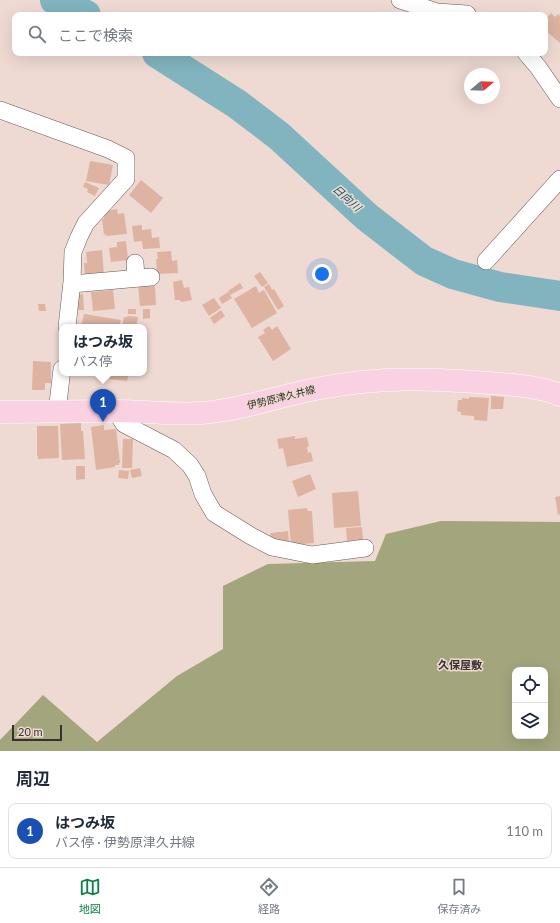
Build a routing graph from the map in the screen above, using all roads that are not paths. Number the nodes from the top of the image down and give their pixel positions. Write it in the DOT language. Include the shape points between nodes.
graph roads {
  1 [pos="400,0"];
  2 [pos="443,0"];
  3 [pos="437,12"];
  4 [pos="464,12"];
  5 [pos="529,56"];
  6 [pos="560,99"];
  7 [pos="0,110"];
  8 [pos="560,179"];
  9 [pos="486,261"];
  10 [pos="140,273"];
  11 [pos="72,284"];
  12 [pos="67,324"];
  13 [pos="61,376"];
  14 [pos="560,395"];
  15 [pos="116,411"];
  16 [pos="0,412"];
  17 [pos="57,412"];
  18 [pos="365,548"];
  1 -- 3 [label="street"];
  2 -- 4 [label="street"];
  5 -- 6 [label="street"];
  7 -- 11 [label="street" via="108,149 126,158 126,179 86,223 79,237 73,252"];
  8 -- 9 [label="street"];
  10 -- 11 [label="street"];
  11 -- 12 [label="street"];
  13 -- 17 [label="street"];
  14 -- 15 [label="main road, 伊勢原津久井線" via="529,386 412,378 320,388 238,408 203,413"];
  15 -- 17 [label="main road, 伊勢原津久井線"];
  15 -- 18 [label="street" via="124,424 174,450 190,465 197,476 203,494 214,513 251,536 272,547 312,555"];
  16 -- 17 [label="main road, 伊勢原津久井線"];
}
